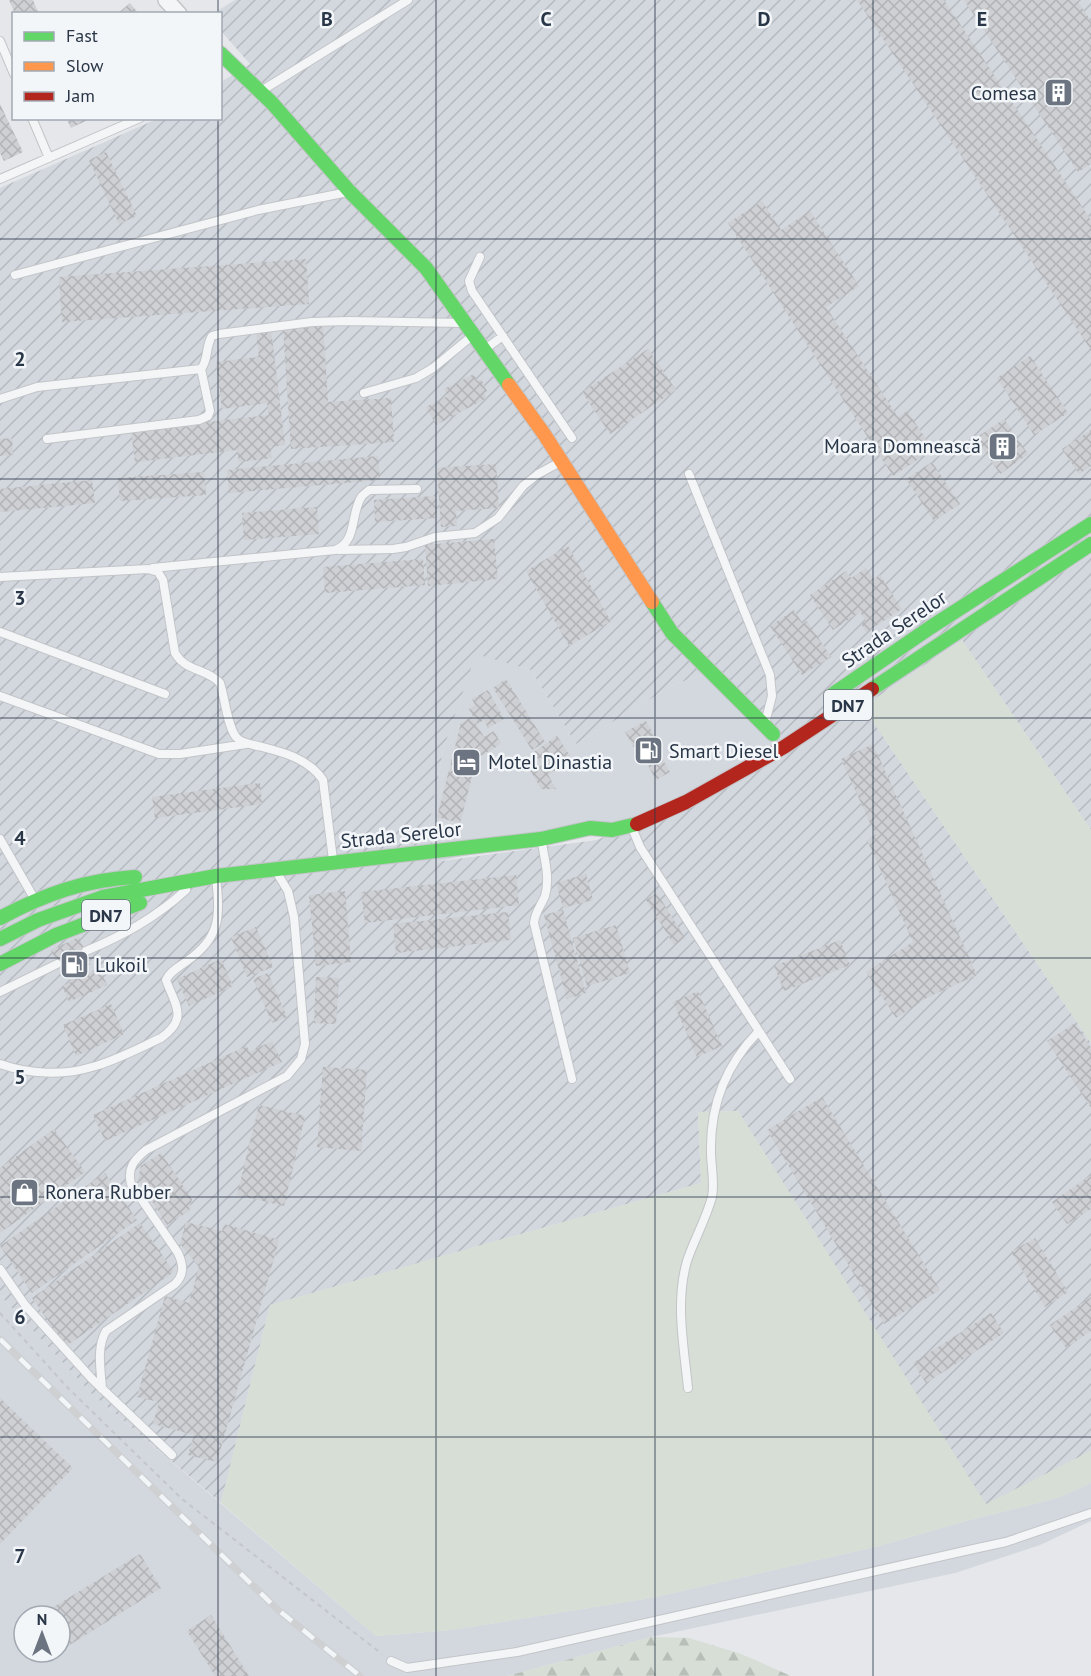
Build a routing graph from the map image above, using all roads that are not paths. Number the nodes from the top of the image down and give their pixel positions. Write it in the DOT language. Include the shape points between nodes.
graph roads {
  1 [pos="166,0"];
  2 [pos="408,0"];
  3 [pos="178,12"];
  4 [pos="0,42"];
  5 [pos="222,56"];
  6 [pos="12,69"];
  7 [pos="260,92"];
  8 [pos="33,120"];
  9 [pos="135,120"];
  10 [pos="49,158"];
  11 [pos="0,179"];
  12 [pos="350,192"];
  13 [pos="480,257"];
  14 [pos="15,275"];
  15 [pos="465,323"];
  16 [pos="474,335"];
  17 [pos="503,336"];
  18 [pos="484,350"];
  19 [pos="201,369"];
  20 [pos="364,393"];
  21 [pos="0,399"];
  22 [pos="572,438"];
  23 [pos="47,439"];
  24 [pos="562,461"];
  25 [pos="689,474"];
  26 [pos="417,489"];
  27 [pos="1091,524"];
  28 [pos="1090,548"];
  29 [pos="335,550"];
  30 [pos="148,569"];
  31 [pos="0,578"];
  32 [pos="0,632"];
  33 [pos="165,694"];
  34 [pos="0,696"];
  35 [pos="819,703"];
  36 [pos="771,731"];
  37 [pos="247,744"];
  38 [pos="607,816"];
  39 [pos="632,826"];
  40 [pos="590,828"];
  41 [pos="0,839"];
  42 [pos="542,839"];
  43 [pos="333,862"];
  44 [pos="275,869"];
  45 [pos="216,876"];
  46 [pos="191,885"];
  47 [pos="35,899"];
  48 [pos="0,918"];
  49 [pos="0,939"];
  50 [pos="86,951"];
  51 [pos="0,964"];
  52 [pos="57,964"];
  53 [pos="0,992"];
  54 [pos="758,1032"];
  55 [pos="0,1064"];
  56 [pos="572,1079"];
  57 [pos="790,1079"];
  58 [pos="0,1269"];
  59 [pos="688,1388"];
  60 [pos="102,1389"];
  61 [pos="172,1455"];
  62 [pos="1091,1513"];
  63 [pos="391,1661"];
  1 -- 3 [label="street"];
  2 -- 7 [label="lane"];
  4 -- 6 [label="lane"];
  5 -- 7 [label="main road"];
  7 -- 12 [label="main road"];
  8 -- 10 [label="lane"];
  9 -- 10 [label="lane"];
  10 -- 11 [label="lane"];
  12 -- 14 [label="lane" via="258,210"];
  12 -- 15 [label="main road" via="426,268"];
  13 -- 17 [label="lane" via="469,281"];
  15 -- 16 [label="main road"];
  15 -- 19 [label="lane" via="312,322 219,334 208,342 206,363"];
  16 -- 18 [label="main road"];
  16 -- 20 [label="lane" via="416,378"];
  17 -- 18 [label="lane"];
  17 -- 22 [label="lane"];
  18 -- 24 [label="main road"];
  19 -- 21 [label="lane" via="37,387"];
  19 -- 23 [label="lane" via="208,416"];
  24 -- 29 [label="lane" via="523,486 498,518 475,533 435,537 393,549"];
  24 -- 36 [label="main road" via="672,633"];
  25 -- 36 [label="lane" via="770,675"];
  26 -- 29 [label="lane" via="369,490 361,498 347,541"];
  27 -- 35 [label="main road, Strada Serelor / DN7"];
  28 -- 39 [label="main road, Strada Serelor / DN7" via="784,747 686,802"];
  29 -- 30 [label="lane"];
  30 -- 31 [label="lane"];
  30 -- 37 [label="lane" via="158,572 164,580 175,653 184,665 215,677 220,683 232,729"];
  32 -- 33 [label="lane"];
  34 -- 37 [label="lane" via="159,753 180,754"];
  37 -- 43 [label="lane" via="284,753 316,770 323,780"];
  38 -- 40 [label="main road, Strada Serelor / DN7"];
  39 -- 40 [label="main road, Strada Serelor / DN7" via="612,830"];
  39 -- 54 [label="lane" via="640,847"];
  40 -- 42 [label="main road, Strada Serelor / DN7"];
  41 -- 47 [label="lane"];
  42 -- 43 [label="main road, Strada Serelor / DN7"];
  42 -- 56 [label="lane" via="548,879 534,923"];
  43 -- 44 [label="main road, Strada Serelor / DN7"];
  44 -- 45 [label="main road, Strada Serelor / DN7"];
  44 -- 60 [label="lane" via="288,891 294,917 305,1044 301,1059 287,1076 146,1150 130,1167 131,1184 178,1253 183,1270 175,1284 106,1331 100,1347"];
  45 -- 46 [label="main road, DN7"];
  45 -- 47 [label="main road, DN7" via="99,880"];
  45 -- 49 [label="main road, DN7" via="104,897 38,920"];
  45 -- 55 [label="lane" via="220,908 215,928 199,952 166,980 178,1010 169,1032 94,1067 74,1071 32,1072"];
  46 -- 50 [label="lane" via="143,924"];
  46 -- 51 [label="main road, DN7" via="56,935"];
  47 -- 48 [label="main road, DN7"];
  52 -- 53 [label="lane"];
  54 -- 57 [label="lane"];
  54 -- 59 [label="lane" via="727,1076 712,1123 712,1196 687,1262 680,1299"];
  58 -- 60 [label="lane" via="25,1305"];
  60 -- 61 [label="lane"];
  62 -- 63 [label="lane" via="1006,1542 517,1652 407,1668"];
}
